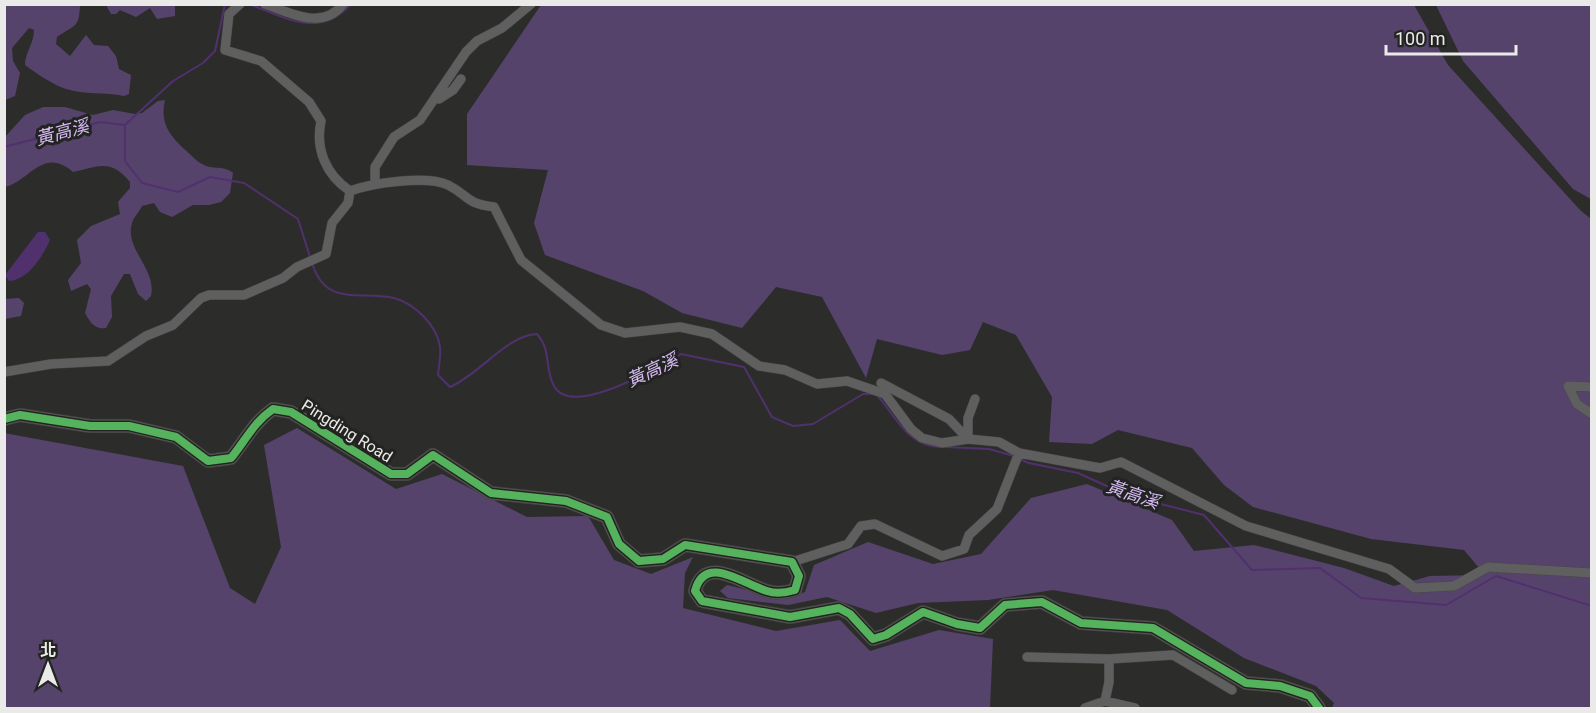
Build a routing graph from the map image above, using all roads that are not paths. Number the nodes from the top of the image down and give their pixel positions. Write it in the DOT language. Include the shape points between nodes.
graph roads {
  1 [pos="240,4"];
  2 [pos="265,4"];
  3 [pos="343,4"];
  4 [pos="531,4"];
  5 [pos="461,79"];
  6 [pos="431,105"];
  7 [pos="375,182"];
  8 [pos="350,191"];
  9 [pos="4,372"];
  10 [pos="881,383"];
  11 [pos="1592,387"];
  12 [pos="975,399"];
  13 [pos="1592,414"];
  14 [pos="4,419"];
  15 [pos="968,439"];
  16 [pos="1019,453"];
  17 [pos="792,562"];
  18 [pos="1592,573"];
  19 [pos="1027,657"];
  20 [pos="1109,659"];
  21 [pos="1232,690"];
  22 [pos="1105,701"];
  23 [pos="1084,708"];
  24 [pos="1134,708"];
  25 [pos="1319,708"];
  1 -- 8 [label="street" via="229,14 225,50 261,61 309,102 321,121 318,134 330,174"];
  2 -- 3 [label="street" via="305,19 338,11"];
  4 -- 6 [label="street" via="502,28 477,41"];
  5 -- 6 [label="street" via="453,90"];
  6 -- 7 [label="street" via="420,120 394,136 375,167"];
  7 -- 8 [label="street"];
  7 -- 15 [label="street" via="447,184 473,205 494,207 521,260 600,325 625,333 681,327 712,334 759,366 785,370 817,384 847,381 885,394 922,438 942,443"];
  8 -- 9 [label="street" via="348,203 332,223 326,254 283,278 244,295 201,298 173,325 146,336 108,361 51,364"];
  10 -- 15 [label="street" via="949,419"];
  11 -- 13 [label="street" via="1568,386 1577,404"];
  12 -- 15 [label="street" via="968,418"];
  14 -- 17 [label="street, Pingding Road" via="20,414 90,426 129,426 176,437 208,461 231,458 258,419 273,409 291,412 391,474 407,474 433,455 491,494 566,501 607,517 619,544 639,561 663,559 685,545"];
  15 -- 16 [label="street" via="999,442"];
  16 -- 17 [label="street" via="997,509 969,535 964,549 942,556 875,524 861,526 848,544"];
  16 -- 18 [label="street" via="1100,468 1121,462 1246,526 1389,569 1415,588 1454,586 1488,567"];
  17 -- 25 [label="street" via="799,576 795,590 767,591 720,572 706,573 698,579 695,591 702,601 790,617 839,608 873,639 924,612 980,628 1005,605 1042,602 1081,623 1153,628 1246,683 1280,686 1310,696"];
  19 -- 20 [label="street"];
  20 -- 21 [label="street" via="1173,655"];
  20 -- 22 [label="street" via="1110,682"];
  22 -- 23 [label="street"];
  22 -- 24 [label="street"];
}
